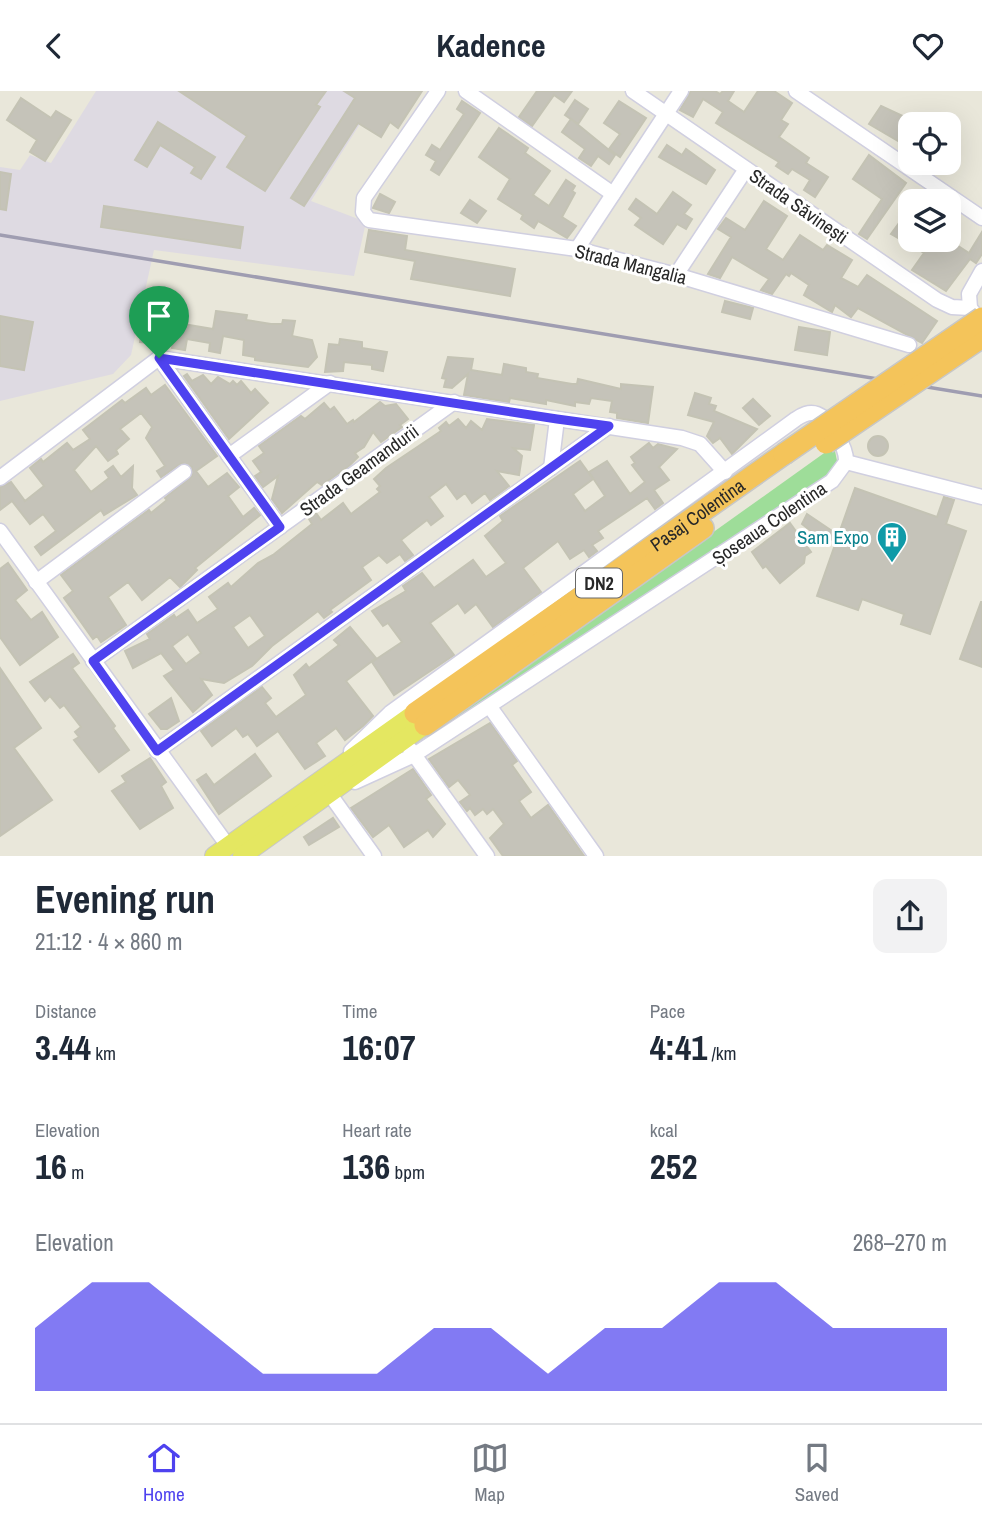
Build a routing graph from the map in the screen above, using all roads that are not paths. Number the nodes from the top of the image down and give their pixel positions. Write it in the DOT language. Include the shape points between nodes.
graph roads {
  1 [pos="438,91"];
  2 [pos="466,91"];
  3 [pos="633,91"];
  4 [pos="681,91"];
  5 [pos="796,91"];
  6 [pos="666,114"];
  7 [pos="746,169"];
  8 [pos="613,194"];
  9 [pos="982,218"];
  10 [pos="577,249"];
  11 [pos="982,271"];
  12 [pos="676,275"];
  13 [pos="978,316"];
  14 [pos="982,337"];
  15 [pos="909,345"];
  16 [pos="159,358"];
  17 [pos="330,383"];
  18 [pos="454,402"];
  19 [pos="557,419"];
  20 [pos="609,426"];
  21 [pos="229,456"];
  22 [pos="789,460"];
  23 [pos="846,462"];
  24 [pos="551,468"];
  25 [pos="184,472"];
  26 [pos="725,472"];
  27 [pos="0,478"];
  28 [pos="982,497"];
  29 [pos="280,527"];
  30 [pos="0,531"];
  31 [pos="36,582"];
  32 [pos="93,661"];
  33 [pos="490,707"];
  34 [pos="420,719"];
  35 [pos="404,739"];
  36 [pos="157,751"];
  37 [pos="414,755"];
  38 [pos="328,774"];
  39 [pos="329,793"];
  40 [pos="228,852"];
  41 [pos="374,856"];
  42 [pos="487,856"];
  43 [pos="596,856"];
  1 -- 10 [label="street, Strada Mangalia" via="364,198 363,212 375,223"];
  2 -- 8 [label="street"];
  3 -- 6 [label="street, Strada Săvinești"];
  4 -- 6 [label="street"];
  5 -- 9 [label="street"];
  6 -- 7 [label="street, Strada Săvinești"];
  6 -- 8 [label="street"];
  7 -- 12 [label="street"];
  7 -- 13 [label="street, Strada Săvinești" via="937,300"];
  8 -- 10 [label="street"];
  10 -- 12 [label="street, Strada Mangalia"];
  11 -- 13 [label="street" via="969,294"];
  12 -- 15 [label="street, Strada Mangalia"];
  13 -- 22 [label="highway, Pasaj Colentina / DN2, bridge"];
  14 -- 22 [label="highway, Pasaj Colentina / DN2, bridge"];
  16 -- 17 [label="street"];
  16 -- 21 [label="street"];
  16 -- 27 [label="street"];
  17 -- 18 [label="street"];
  17 -- 21 [label="street"];
  18 -- 19 [label="street"];
  18 -- 29 [label="street, Strada Geamandurii"];
  19 -- 20 [label="street"];
  19 -- 24 [label="street"];
  20 -- 24 [label="street"];
  20 -- 26 [label="street" via="692,440"];
  21 -- 29 [label="street"];
  22 -- 34 [label="highway, Pasaj Colentina / DN2"];
  23 -- 26 [label="street" via="845,450 823,417 810,413"];
  23 -- 28 [label="street"];
  23 -- 33 [label="street, Șoseaua Colentina" via="832,481"];
  24 -- 36 [label="street"];
  25 -- 31 [label="street"];
  26 -- 38 [label="street" via="390,713"];
  29 -- 32 [label="street, Strada Geamandurii"];
  30 -- 31 [label="street"];
  31 -- 32 [label="street"];
  32 -- 36 [label="street"];
  33 -- 37 [label="street, Șoseaua Colentina"];
  33 -- 43 [label="street"];
  34 -- 35 [label="main road, Șoseaua Colentina / DN2"];
  34 -- 38 [label="main road, DN2"];
  35 -- 37 [label="street"];
  35 -- 39 [label="main road, Șoseaua Colentina / DN2"];
  36 -- 40 [label="street"];
  37 -- 39 [label="street, Șoseaua Colentina"];
  37 -- 42 [label="street"];
  38 -- 40 [label="main road, DN2"];
  39 -- 40 [label="main road, Șoseaua Colentina / DN2"];
  39 -- 41 [label="street"];
}
